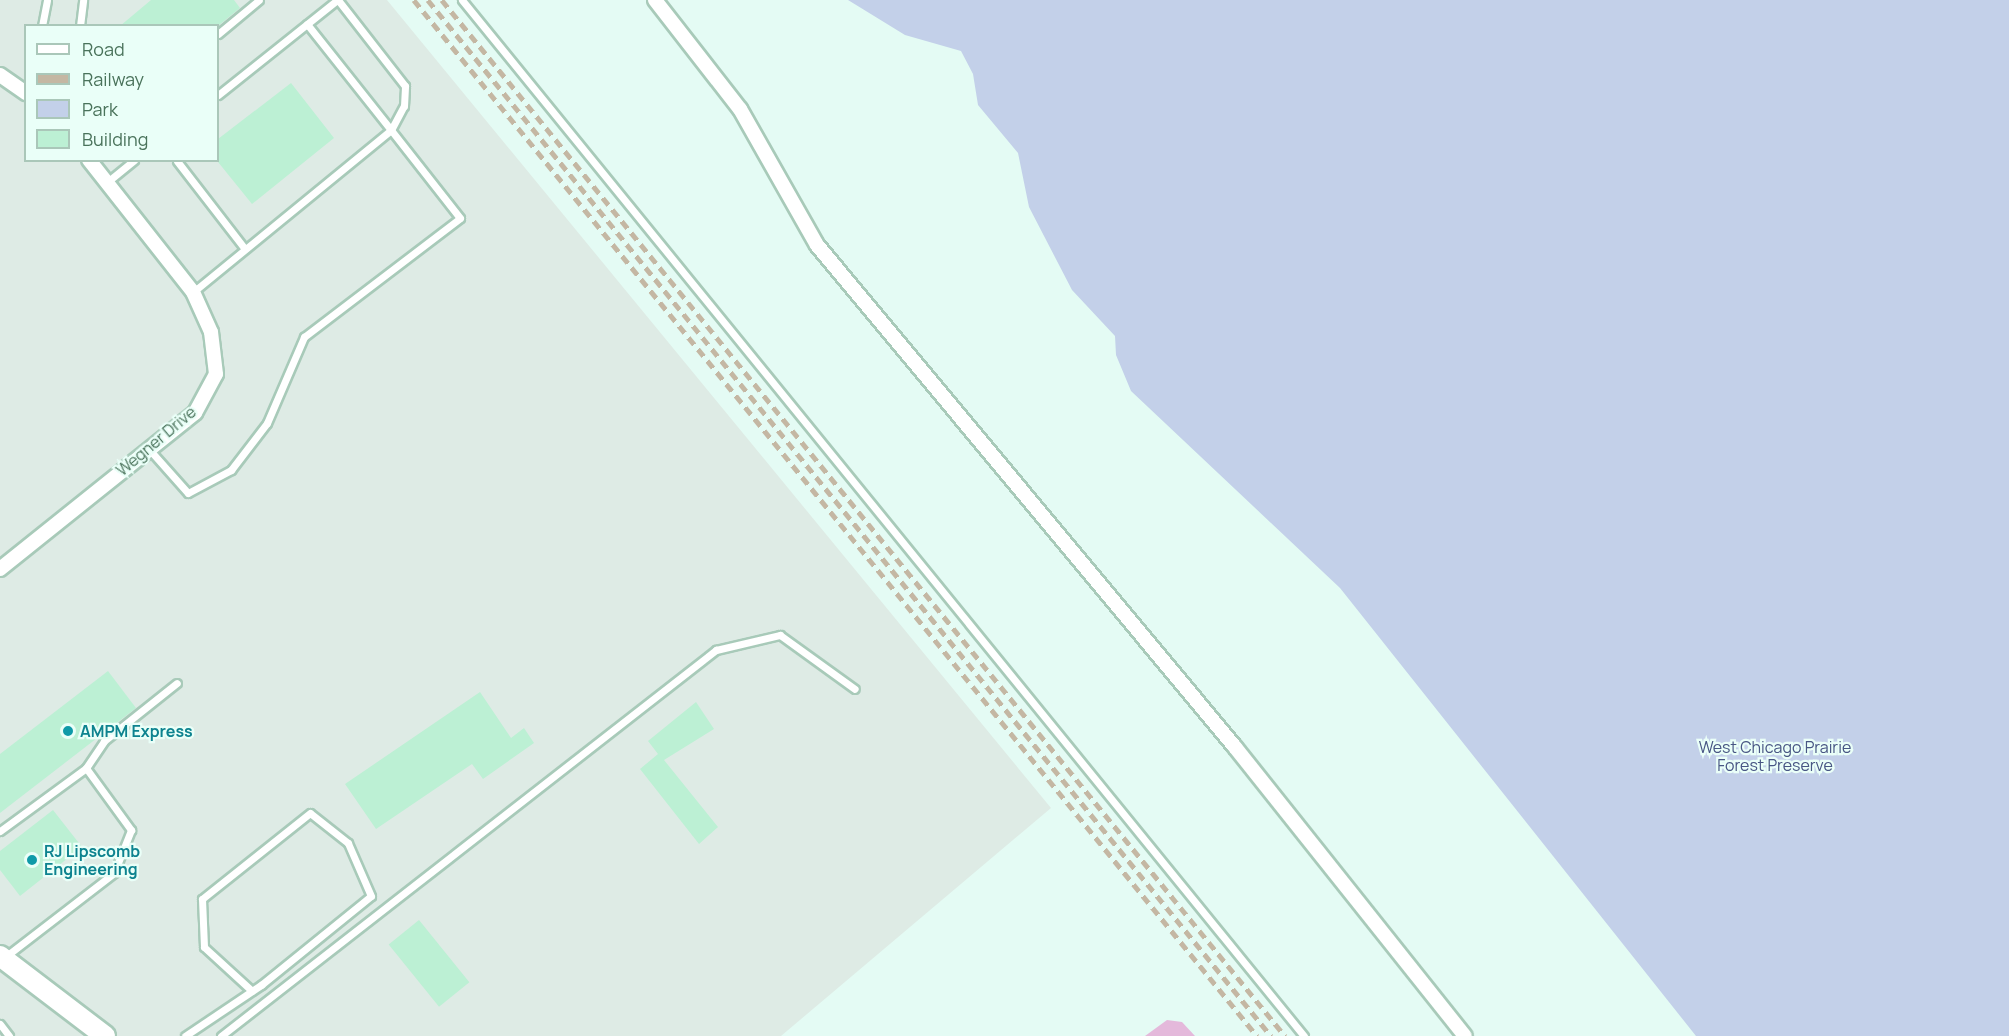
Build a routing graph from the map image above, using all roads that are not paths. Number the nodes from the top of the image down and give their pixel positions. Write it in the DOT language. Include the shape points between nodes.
graph roads {
  1 [pos="47,0"];
  2 [pos="83,0"];
  3 [pos="259,0"];
  4 [pos="337,0"];
  5 [pos="462,0"];
  6 [pos="655,0"];
  7 [pos="42,24"];
  8 [pos="80,24"];
  9 [pos="307,24"];
  10 [pos="219,33"];
  11 [pos="0,75"];
  12 [pos="24,92"];
  13 [pos="219,93"];
  14 [pos="391,130"];
  15 [pos="90,162"];
  16 [pos="132,162"];
  17 [pos="178,162"];
  18 [pos="106,183"];
  19 [pos="245,249"];
  20 [pos="193,292"];
  21 [pos="148,448"];
  22 [pos="0,569"];
  23 [pos="177,683"];
  24 [pos="855,689"];
  25 [pos="86,768"];
  26 [pos="0,831"];
  27 [pos="1,957"];
  28 [pos="252,991"];
  29 [pos="0,1024"];
  30 [pos="9,1036"];
  31 [pos="105,1036"];
  32 [pos="185,1036"];
  33 [pos="221,1036"];
  34 [pos="1304,1036"];
  35 [pos="1464,1036"];
  1 -- 7 [label="lane"];
  2 -- 8 [label="lane"];
  3 -- 10 [label="lane"];
  4 -- 9 [label="lane"];
  4 -- 14 [label="lane" via="405,87 404,106"];
  5 -- 34 [label="lane"];
  6 -- 35 [label="street" via="740,109 817,245 1235,747"];
  9 -- 13 [label="lane"];
  9 -- 14 [label="lane"];
  11 -- 12 [label="street"];
  14 -- 19 [label="lane"];
  14 -- 21 [label="lane" via="460,218 304,337 267,423 231,470 188,493"];
  15 -- 18 [label="street, Wegner Drive"];
  16 -- 18 [label="lane"];
  17 -- 19 [label="lane"];
  18 -- 20 [label="street, Wegner Drive"];
  19 -- 20 [label="lane"];
  20 -- 21 [label="street, Wegner Drive" via="211,332 216,374 195,413"];
  21 -- 22 [label="street, Wegner Drive"];
  23 -- 25 [label="lane" via="104,741"];
  24 -- 33 [label="lane" via="780,635 716,650"];
  25 -- 26 [label="lane"];
  25 -- 27 [label="lane" via="131,830 114,873"];
  27 -- 31 [label="main road"];
  28 -- 28 [label="lane" via="371,896 348,843 310,813 202,899 204,947"];
  28 -- 32 [label="lane"];
  29 -- 30 [label="lane"];
}
